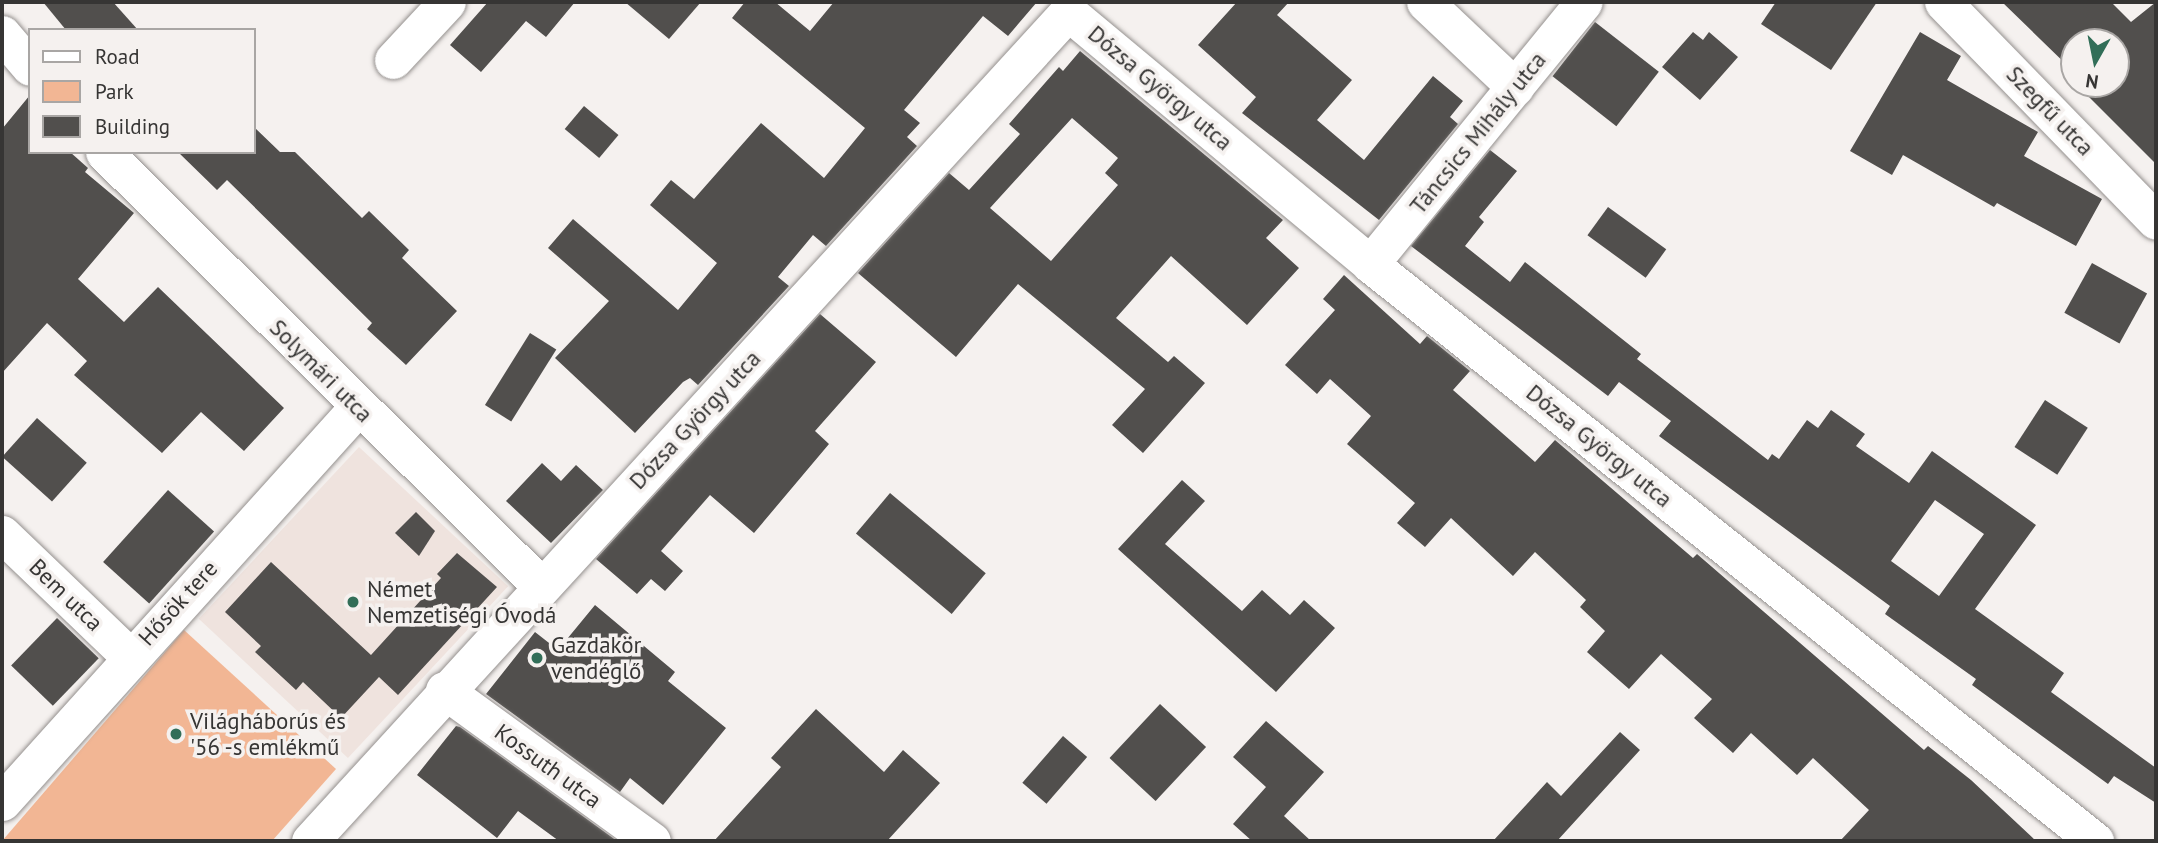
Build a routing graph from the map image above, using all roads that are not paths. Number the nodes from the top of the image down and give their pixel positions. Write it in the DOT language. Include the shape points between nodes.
graph roads {
  1 [pos="447,2"];
  2 [pos="1424,2"];
  3 [pos="1584,2"];
  4 [pos="1943,2"];
  5 [pos="1068,7"];
  6 [pos="2,34"];
  7 [pos="393,60"];
  8 [pos="28,65"];
  9 [pos="1515,87"];
  10 [pos="106,154"];
  11 [pos="2156,221"];
  12 [pos="1370,264"];
  13 [pos="357,408"];
  14 [pos="2,534"];
  15 [pos="542,587"];
  16 [pos="130,656"];
  17 [pos="444,690"];
  18 [pos="2,802"];
  19 [pos="310,841"];
  20 [pos="652,841"];
  21 [pos="2095,841"];
  1 -- 7 [label="street"];
  2 -- 9 [label="street"];
  3 -- 9 [label="street, Táncsics Mihály utca"];
  4 -- 11 [label="street, Szegfű utca"];
  5 -- 12 [label="street, Dózsa György utca"];
  5 -- 15 [label="street, Dózsa György utca"];
  6 -- 8 [label="street"];
  9 -- 12 [label="street, Táncsics Mihály utca"];
  10 -- 13 [label="street, Solymári utca"];
  12 -- 21 [label="street, Dózsa György utca"];
  13 -- 15 [label="street, Solymári utca"];
  13 -- 16 [label="street, Hősök tere"];
  14 -- 16 [label="street, Bem utca"];
  15 -- 17 [label="street, Dózsa György utca"];
  16 -- 18 [label="street, Hősök tere"];
  17 -- 19 [label="street, Dózsa György utca"];
  17 -- 20 [label="street, Kossuth utca"];
}
